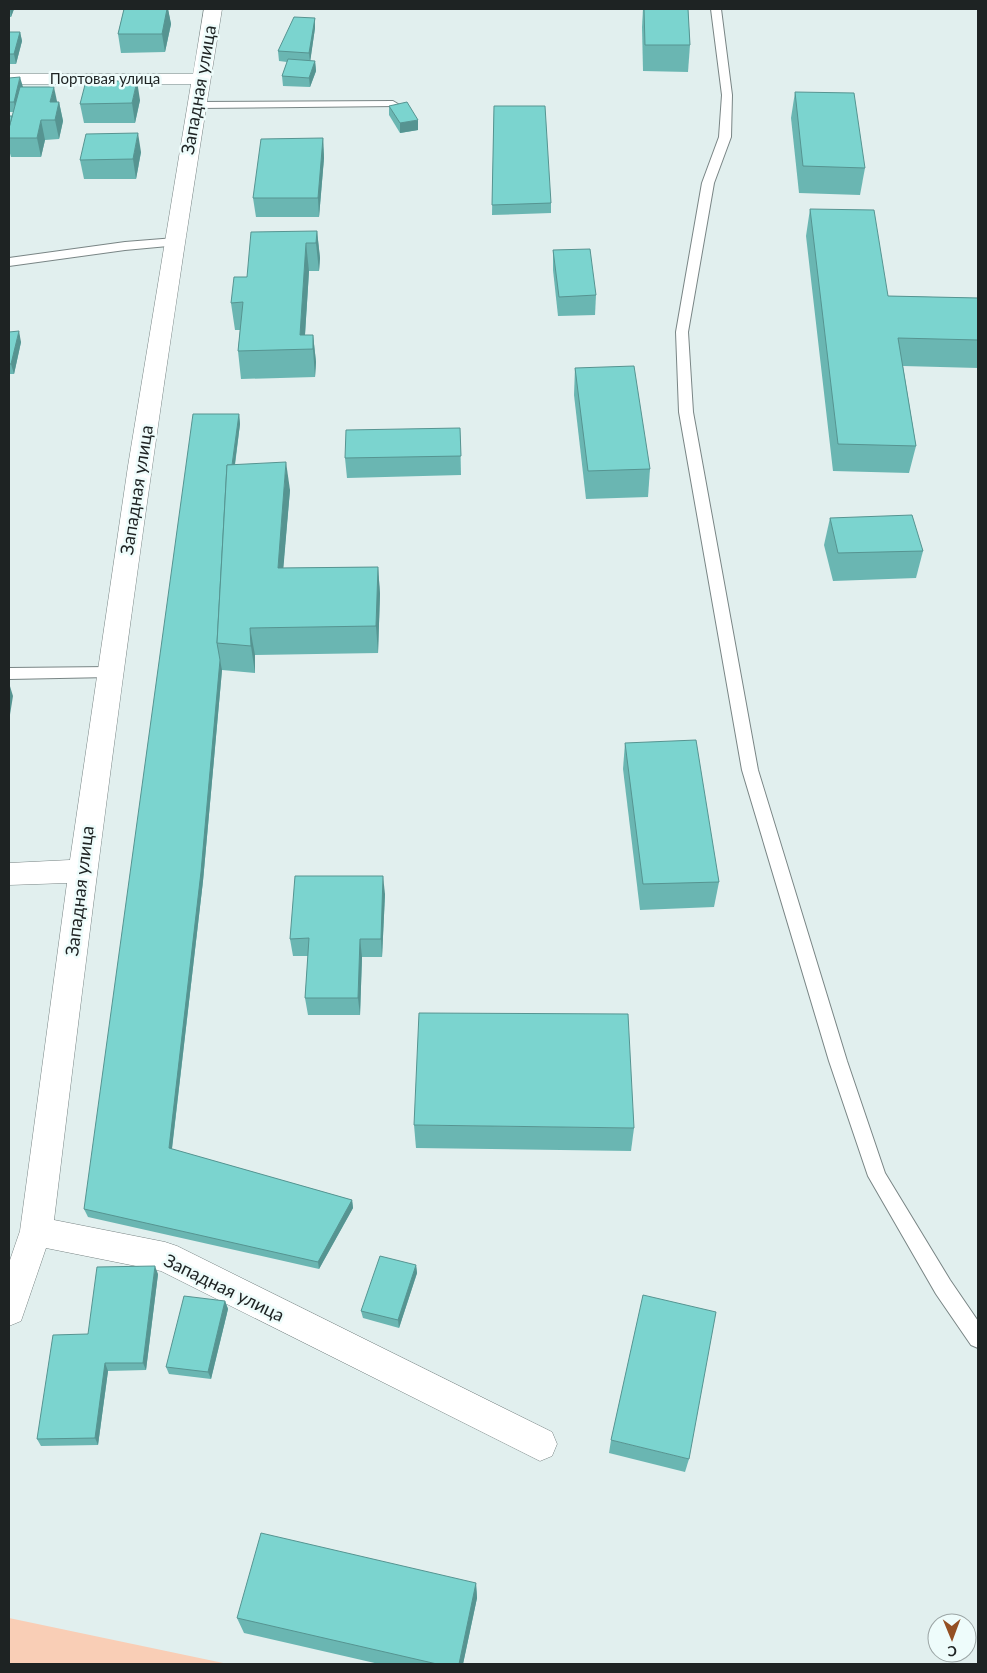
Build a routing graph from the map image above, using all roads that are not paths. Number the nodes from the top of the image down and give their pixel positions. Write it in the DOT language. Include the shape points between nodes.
graph roads {
  1 [pos="213,9"];
  2 [pos="716,9"];
  3 [pos="9,79"];
  4 [pos="201,79"];
  5 [pos="393,104"];
  6 [pos="196,105"];
  7 [pos="175,242"];
  8 [pos="9,262"];
  9 [pos="110,672"];
  10 [pos="9,674"];
  11 [pos="82,871"];
  12 [pos="9,874"];
  13 [pos="36,1231"];
  14 [pos="9,1310"];
  15 [pos="978,1338"];
  16 [pos="540,1444"];
  1 -- 4 [label="street, Западная улица"];
  2 -- 15 [label="lane" via="727,95 725,137 708,182 682,332 686,412 750,770 838,1061 877,1176 943,1287"];
  3 -- 4 [label="street, Портовая улица"];
  4 -- 6 [label="street, Западная улица"];
  5 -- 6 [label="lane"];
  6 -- 7 [label="street, Западная улица"];
  7 -- 8 [label="lane"];
  7 -- 9 [label="street, Западная улица"];
  9 -- 10 [label="lane"];
  9 -- 11 [label="street, Западная улица"];
  11 -- 12 [label="street"];
  11 -- 13 [label="street, Западная улица"];
  13 -- 14 [label="street"];
  13 -- 16 [label="street, Западная улица" via="165,1258"];
}
